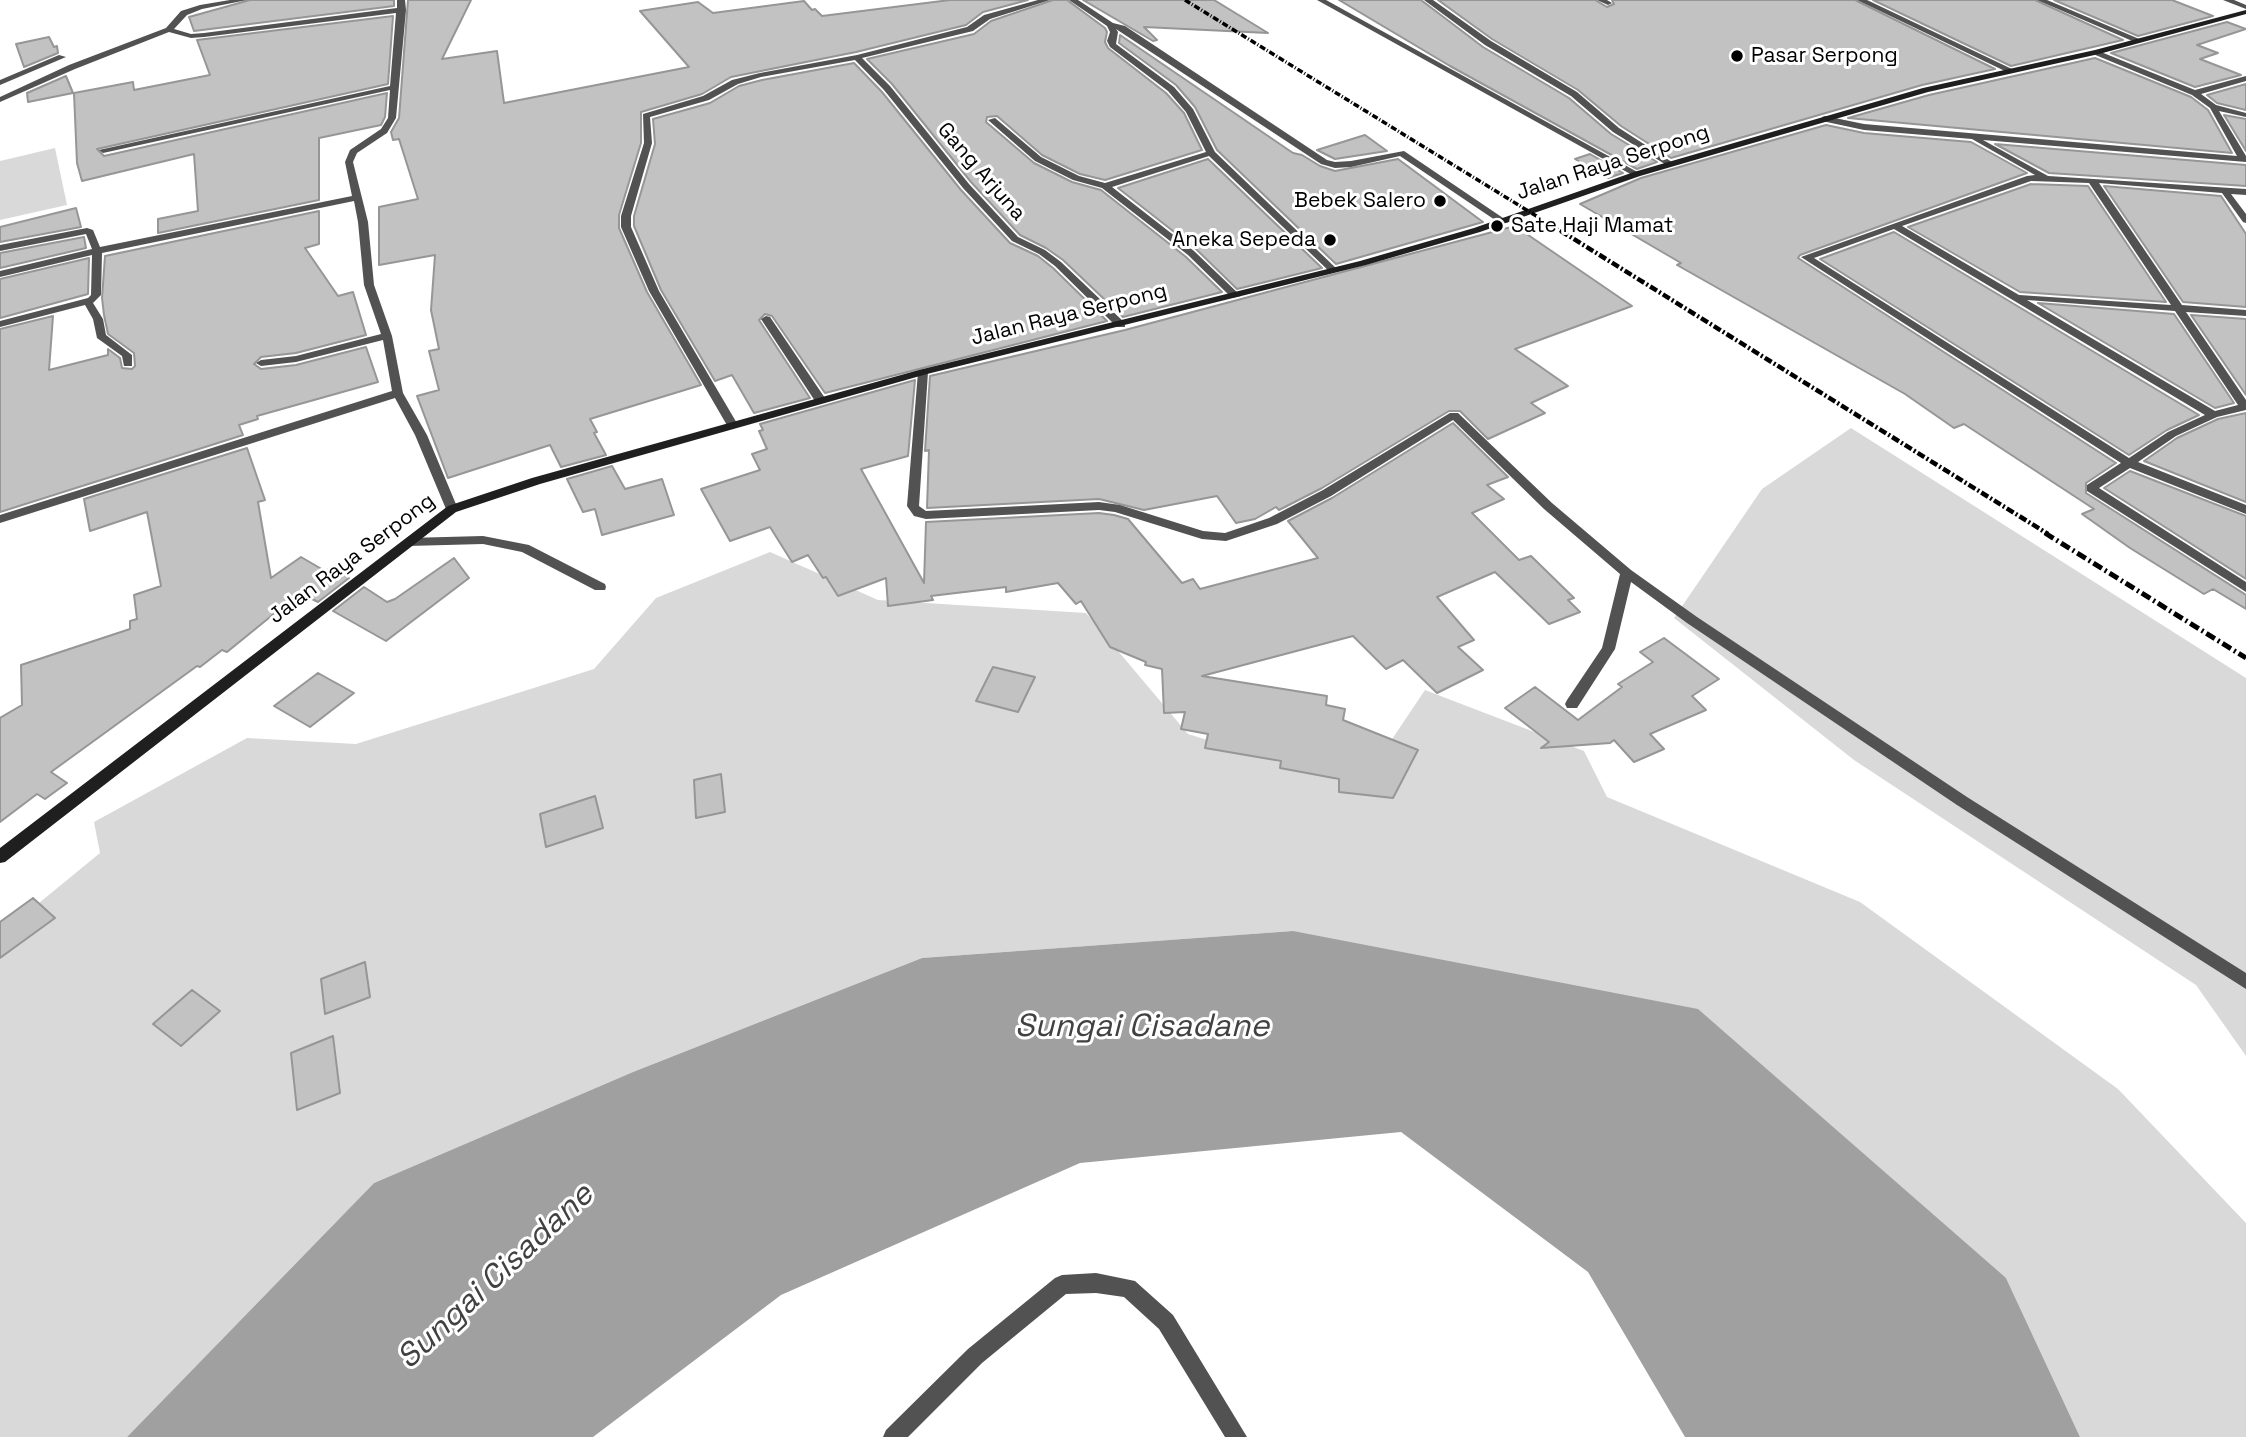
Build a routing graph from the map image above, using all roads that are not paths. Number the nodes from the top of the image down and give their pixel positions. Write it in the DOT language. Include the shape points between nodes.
graph roads {
  1 [pos="243,0"];
  2 [pos="1046,0"];
  3 [pos="1073,0"];
  4 [pos="1321,0"];
  5 [pos="1428,0"];
  6 [pos="1861,0"];
  7 [pos="2041,0"];
  8 [pos="2227,0"];
  9 [pos="402,5"];
  10 [pos="2246,10"];
  11 [pos="1110,25"];
  12 [pos="169,30"];
  13 [pos="2140,41"];
  14 [pos="2096,52"];
  15 [pos="62,57"];
  16 [pos="857,57"];
  17 [pos="2010,70"];
  18 [pos="2246,78"];
  19 [pos="0,83"];
  20 [pos="395,87"];
  21 [pos="2195,93"];
  22 [pos="0,100"];
  23 [pos="2213,107"];
  24 [pos="2246,115"];
  25 [pos="1825,119"];
  26 [pos="992,120"];
  27 [pos="1972,136"];
  28 [pos="103,150"];
  29 [pos="1211,153"];
  30 [pos="2245,159"];
  31 [pos="1671,164"];
  32 [pos="1637,174"];
  33 [pos="2045,177"];
  34 [pos="2092,180"];
  35 [pos="1105,186"];
  36 [pos="2225,191"];
  37 [pos="2246,192"];
  38 [pos="355,198"];
  39 [pos="2246,220"];
  40 [pos="1504,222"];
  41 [pos="1897,227"];
  42 [pos="0,248"];
  43 [pos="97,251"];
  44 [pos="1334,271"];
  45 [pos="0,274"];
  46 [pos="1237,296"];
  47 [pos="2018,296"];
  48 [pos="88,302"];
  49 [pos="2179,308"];
  50 [pos="2246,313"];
  51 [pos="766,319"];
  52 [pos="0,324"];
  53 [pos="1121,325"];
  54 [pos="387,337"];
  55 [pos="261,363"];
  56 [pos="128,365"];
  57 [pos="923,372"];
  58 [pos="398,393"];
  59 [pos="821,401"];
  60 [pos="2245,407"];
  61 [pos="2213,415"];
  62 [pos="732,425"];
  63 [pos="2129,463"];
  64 [pos="452,509"];
  65 [pos="2246,510"];
  66 [pos="0,519"];
  67 [pos="408,542"];
  68 [pos="1627,573"];
  69 [pos="600,587"];
  70 [pos="2246,587"];
  71 [pos="1573,704"];
  72 [pos="0,857"];
  73 [pos="2246,982"];
  74 [pos="893,1437"];
  75 [pos="1237,1437"];
  1 -- 12 [label="street" via="184,13"];
  2 -- 16 [label="street" via="987,18 970,29"];
  3 -- 11 [label="street"];
  4 -- 32 [label="street"];
  5 -- 31 [label="street" via="1488,43 1574,94 1616,130"];
  6 -- 17 [label="street"];
  7 -- 13 [label="street"];
  8 -- 10 [label="street"];
  9 -- 12 [label="street" via="204,36"];
  9 -- 20 [label="street"];
  10 -- 13 [label="main road, Jalan Raya Serpong"];
  11 -- 29 [label="street" via="1114,32 1111,44 1171,89 1190,111"];
  11 -- 40 [label="street" via="1122,28 1324,162 1351,164 1401,153"];
  12 -- 22 [label="street"];
  13 -- 14 [label="main road, Jalan Raya Serpong"];
  14 -- 17 [label="main road, Jalan Raya Serpong"];
  14 -- 21 [label="street"];
  15 -- 19 [label="street"];
  16 -- 53 [label="street, Gang Arjuna" via="1015,239 1058,264"];
  16 -- 62 [label="street" via="760,75 646,117 648,144 626,227 654,291"];
  17 -- 25 [label="main road, Jalan Raya Serpong"];
  18 -- 21 [label="street"];
  20 -- 28 [label="street"];
  20 -- 38 [label="street" via="388,126 349,158"];
  21 -- 23 [label="street"];
  23 -- 24 [label="street"];
  23 -- 30 [label="street"];
  25 -- 27 [label="street"];
  25 -- 31 [label="main road, Jalan Raya Serpong"];
  26 -- 35 [label="street" via="1038,159"];
  27 -- 30 [label="street"];
  27 -- 33 [label="street"];
  29 -- 35 [label="street"];
  29 -- 44 [label="street"];
  31 -- 32 [label="main road, Jalan Raya Serpong"];
  32 -- 40 [label="main road, Jalan Raya Serpong"];
  33 -- 34 [label="street"];
  33 -- 41 [label="street" via="2022,179"];
  34 -- 36 [label="street"];
  34 -- 49 [label="street"];
  35 -- 46 [label="street" via="1191,253"];
  36 -- 37 [label="street"];
  36 -- 39 [label="street"];
  38 -- 43 [label="street"];
  38 -- 54 [label="street" via="363,222 369,285"];
  40 -- 44 [label="main road, Jalan Raya Serpong"];
  41 -- 47 [label="street"];
  41 -- 63 [label="street" via="1806,257"];
  42 -- 43 [label="street" via="87,231"];
  43 -- 45 [label="street"];
  43 -- 48 [label="street" via="96,295"];
  44 -- 46 [label="main road, Jalan Raya Serpong"];
  46 -- 53 [label="main road, Jalan Raya Serpong"];
  47 -- 49 [label="street"];
  47 -- 61 [label="street"];
  48 -- 52 [label="street"];
  48 -- 56 [label="street" via="102,336 127,355"];
  49 -- 50 [label="street"];
  49 -- 60 [label="street"];
  51 -- 59 [label="street"];
  53 -- 57 [label="main road, Jalan Raya Serpong"];
  54 -- 55 [label="street"];
  54 -- 58 [label="street"];
  57 -- 59 [label="main road, Jalan Raya Serpong"];
  57 -- 68 [label="street" via="913,506 922,514 1099,506 1202,535 1226,537 1273,521 1327,494 1454,415 1548,506"];
  58 -- 64 [label="street"];
  58 -- 66 [label="street"];
  59 -- 62 [label="main road, Jalan Raya Serpong"];
  60 -- 61 [label="street"];
  61 -- 63 [label="street" via="2172,434"];
  62 -- 64 [label="main road, Jalan Raya Serpong"];
  63 -- 65 [label="street"];
  63 -- 70 [label="street" via="2091,488"];
  64 -- 67 [label="main road, Jalan Raya Serpong"];
  67 -- 69 [label="street" via="483,540 525,548"];
  67 -- 72 [label="main road, Jalan Raya Serpong"];
  68 -- 71 [label="street" via="1608,649"];
  68 -- 73 [label="street" via="1962,802"];
  74 -- 75 [label="street" via="975,1356 1062,1286 1097,1283 1128,1288 1166,1322"];
}
